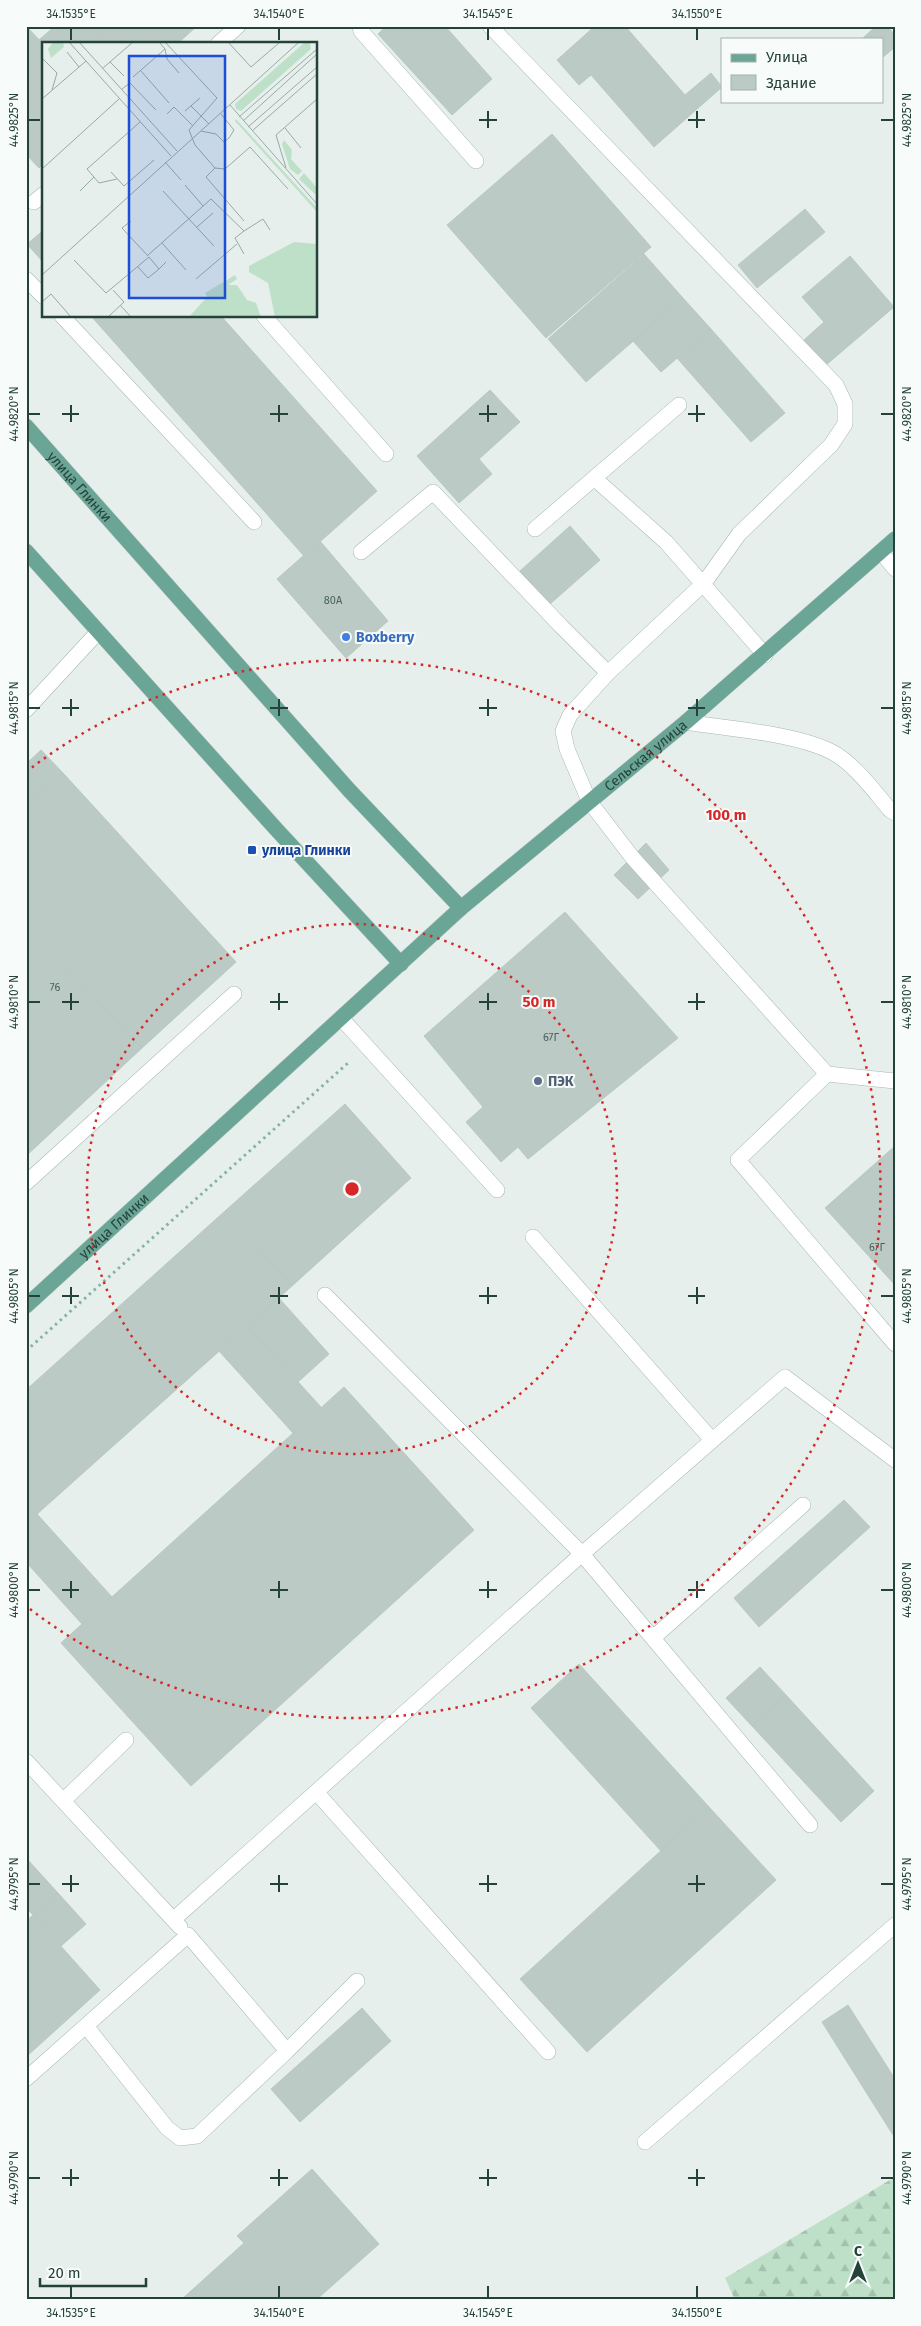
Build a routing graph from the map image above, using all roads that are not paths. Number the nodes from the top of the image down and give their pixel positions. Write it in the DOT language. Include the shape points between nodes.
graph roads {
  1 [pos="238,26"];
  2 [pos="360,26"];
  3 [pos="490,26"];
  4 [pos="220,42"];
  5 [pos="476,161"];
  6 [pos="26,278"];
  7 [pos="42,295"];
  8 [pos="64,318"];
  9 [pos="266,318"];
  10 [pos="679,405"];
  11 [pos="26,426"];
  12 [pos="386,454"];
  13 [pos="594,478"];
  14 [pos="254,522"];
  15 [pos="535,529"];
  16 [pos="895,539"];
  17 [pos="26,551"];
  18 [pos="361,552"];
  19 [pos="881,552"];
  20 [pos="895,569"];
  21 [pos="704,584"];
  22 [pos="98,632"];
  23 [pos="764,655"];
  24 [pos="608,673"];
  25 [pos="26,710"];
  26 [pos="686,722"];
  27 [pos="589,801"];
  28 [pos="895,813"];
  29 [pos="461,908"];
  30 [pos="401,964"];
  31 [pos="234,994"];
  32 [pos="340,1018"];
  33 [pos="827,1074"];
  34 [pos="895,1081"];
  35 [pos="26,1183"];
  36 [pos="497,1190"];
  37 [pos="533,1237"];
  38 [pos="325,1295"];
  39 [pos="26,1306"];
  40 [pos="895,1344"];
  41 [pos="712,1440"];
  42 [pos="895,1460"];
  43 [pos="803,1505"];
  44 [pos="582,1554"];
  45 [pos="653,1638"];
  46 [pos="126,1740"];
  47 [pos="26,1761"];
  48 [pos="317,1793"];
  49 [pos="63,1801"];
  50 [pos="810,1825"];
  51 [pos="174,1919"];
  52 [pos="895,1925"];
  53 [pos="188,1935"];
  54 [pos="357,1981"];
  55 [pos="86,2026"];
  56 [pos="287,2051"];
  57 [pos="548,2052"];
  58 [pos="26,2079"];
  59 [pos="645,2142"];
  1 -- 4 [label="street"];
  2 -- 5 [label="street" via="361,31"];
  3 -- 21 [label="street" via="836,385 846,404 845,424 831,445 739,534"];
  6 -- 7 [label="street"];
  8 -- 14 [label="street"];
  9 -- 12 [label="street"];
  10 -- 13 [label="street"];
  11 -- 29 [label="main road, улица Глинки" via="349,790"];
  13 -- 15 [label="street"];
  13 -- 21 [label="street" via="666,542"];
  16 -- 19 [label="main road, Сельская улица"];
  17 -- 22 [label="main road"];
  18 -- 24 [label="street" via="433,492"];
  19 -- 20 [label="street"];
  19 -- 23 [label="main road, Сельская улица"];
  21 -- 23 [label="street"];
  21 -- 24 [label="street"];
  22 -- 25 [label="street"];
  22 -- 30 [label="main road"];
  23 -- 26 [label="main road, Сельская улица"];
  24 -- 27 [label="street" via="570,715 563,731 567,749"];
  26 -- 27 [label="main road, Сельская улица"];
  26 -- 28 [label="street" via="789,738 831,751 859,773"];
  27 -- 29 [label="main road, Сельская улица"];
  27 -- 33 [label="street" via="632,857"];
  29 -- 30 [label="main road, улица Глинки"];
  30 -- 32 [label="main road, улица Глинки"];
  31 -- 35 [label="street"];
  32 -- 36 [label="street"];
  32 -- 39 [label="main road, улица Глинки"];
  33 -- 34 [label="street"];
  33 -- 40 [label="street" via="738,1160"];
  37 -- 41 [label="street"];
  38 -- 44 [label="street"];
  41 -- 42 [label="street" via="785,1377"];
  41 -- 44 [label="street"];
  43 -- 45 [label="street"];
  44 -- 45 [label="street"];
  44 -- 48 [label="street"];
  45 -- 50 [label="street"];
  46 -- 49 [label="street"];
  47 -- 49 [label="street"];
  48 -- 51 [label="street"];
  48 -- 57 [label="street"];
  49 -- 51 [label="street"];
  51 -- 53 [label="street"];
  52 -- 59 [label="street"];
  53 -- 55 [label="street"];
  53 -- 56 [label="street"];
  54 -- 56 [label="street"];
  55 -- 56 [label="street" via="167,2128 180,2138 197,2136"];
  55 -- 58 [label="street"];
}
